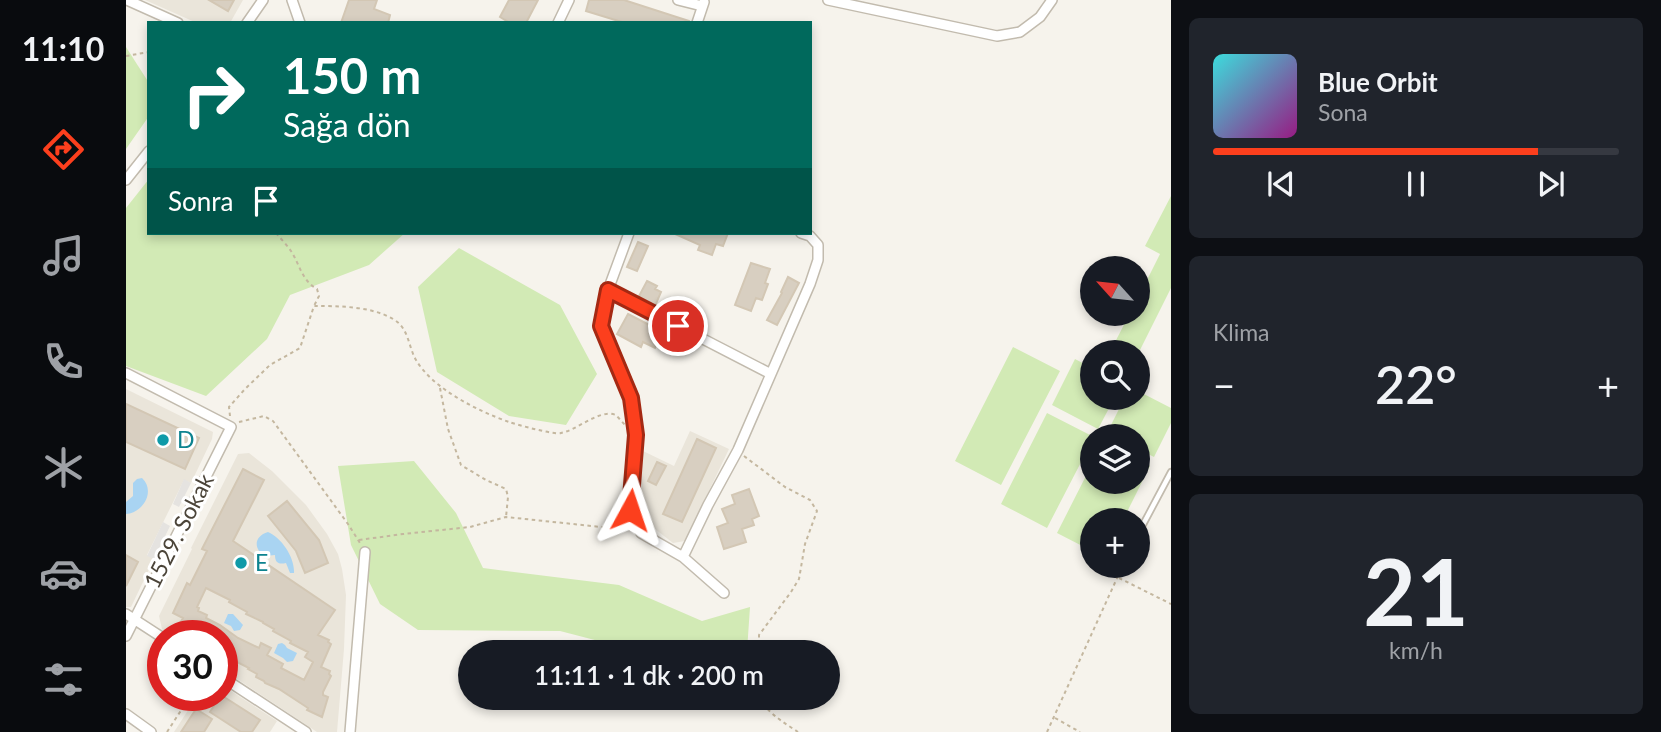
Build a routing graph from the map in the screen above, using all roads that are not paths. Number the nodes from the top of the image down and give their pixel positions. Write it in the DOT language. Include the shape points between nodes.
graph roads {
  1 [pos="263,0"];
  2 [pos="292,0"];
  3 [pos="569,0"];
  4 [pos="678,0"];
  5 [pos="828,0"];
  6 [pos="1052,0"];
  7 [pos="130,1"];
  8 [pos="703,3"];
  9 [pos="174,21"];
  10 [pos="248,21"];
  11 [pos="299,21"];
  12 [pos="559,21"];
  13 [pos="698,21"];
  14 [pos="147,154"];
  15 [pos="126,180"];
  16 [pos="628,235"];
  17 [pos="807,235"];
  18 [pos="608,290"];
  19 [pos="126,373"];
  20 [pos="771,374"];
  21 [pos="1171,472"];
  22 [pos="1150,511"];
  23 [pos="365,552"];
  24 [pos="683,557"];
  25 [pos="724,593"];
  26 [pos="130,617"];
  27 [pos="147,628"];
  28 [pos="126,636"];
  29 [pos="238,687"];
  30 [pos="126,714"];
  31 [pos="151,732"];
  32 [pos="306,732"];
  33 [pos="350,732"];
  1 -- 10 [label="street"];
  2 -- 11 [label="street"];
  3 -- 12 [label="street"];
  4 -- 8 [label="street"];
  5 -- 6 [label="street" via="997,36 1020,32 1040,17"];
  7 -- 9 [label="street"];
  8 -- 13 [label="street"];
  14 -- 15 [label="street"];
  16 -- 18 [label="street"];
  17 -- 20 [label="street" via="818,245 818,260"];
  18 -- 20 [label="street"];
  18 -- 24 [label="street" via="601,326 631,398 636,435 630,510 641,533"];
  19 -- 26 [label="street, 1529. Sokak" via="231,427"];
  20 -- 24 [label="street"];
  21 -- 22 [label="lane"];
  23 -- 33 [label="street"];
  24 -- 25 [label="street"];
  26 -- 27 [label="street"];
  26 -- 28 [label="street, 1529. Sokak"];
  29 -- 32 [label="street"];
  30 -- 31 [label="street"];
}
